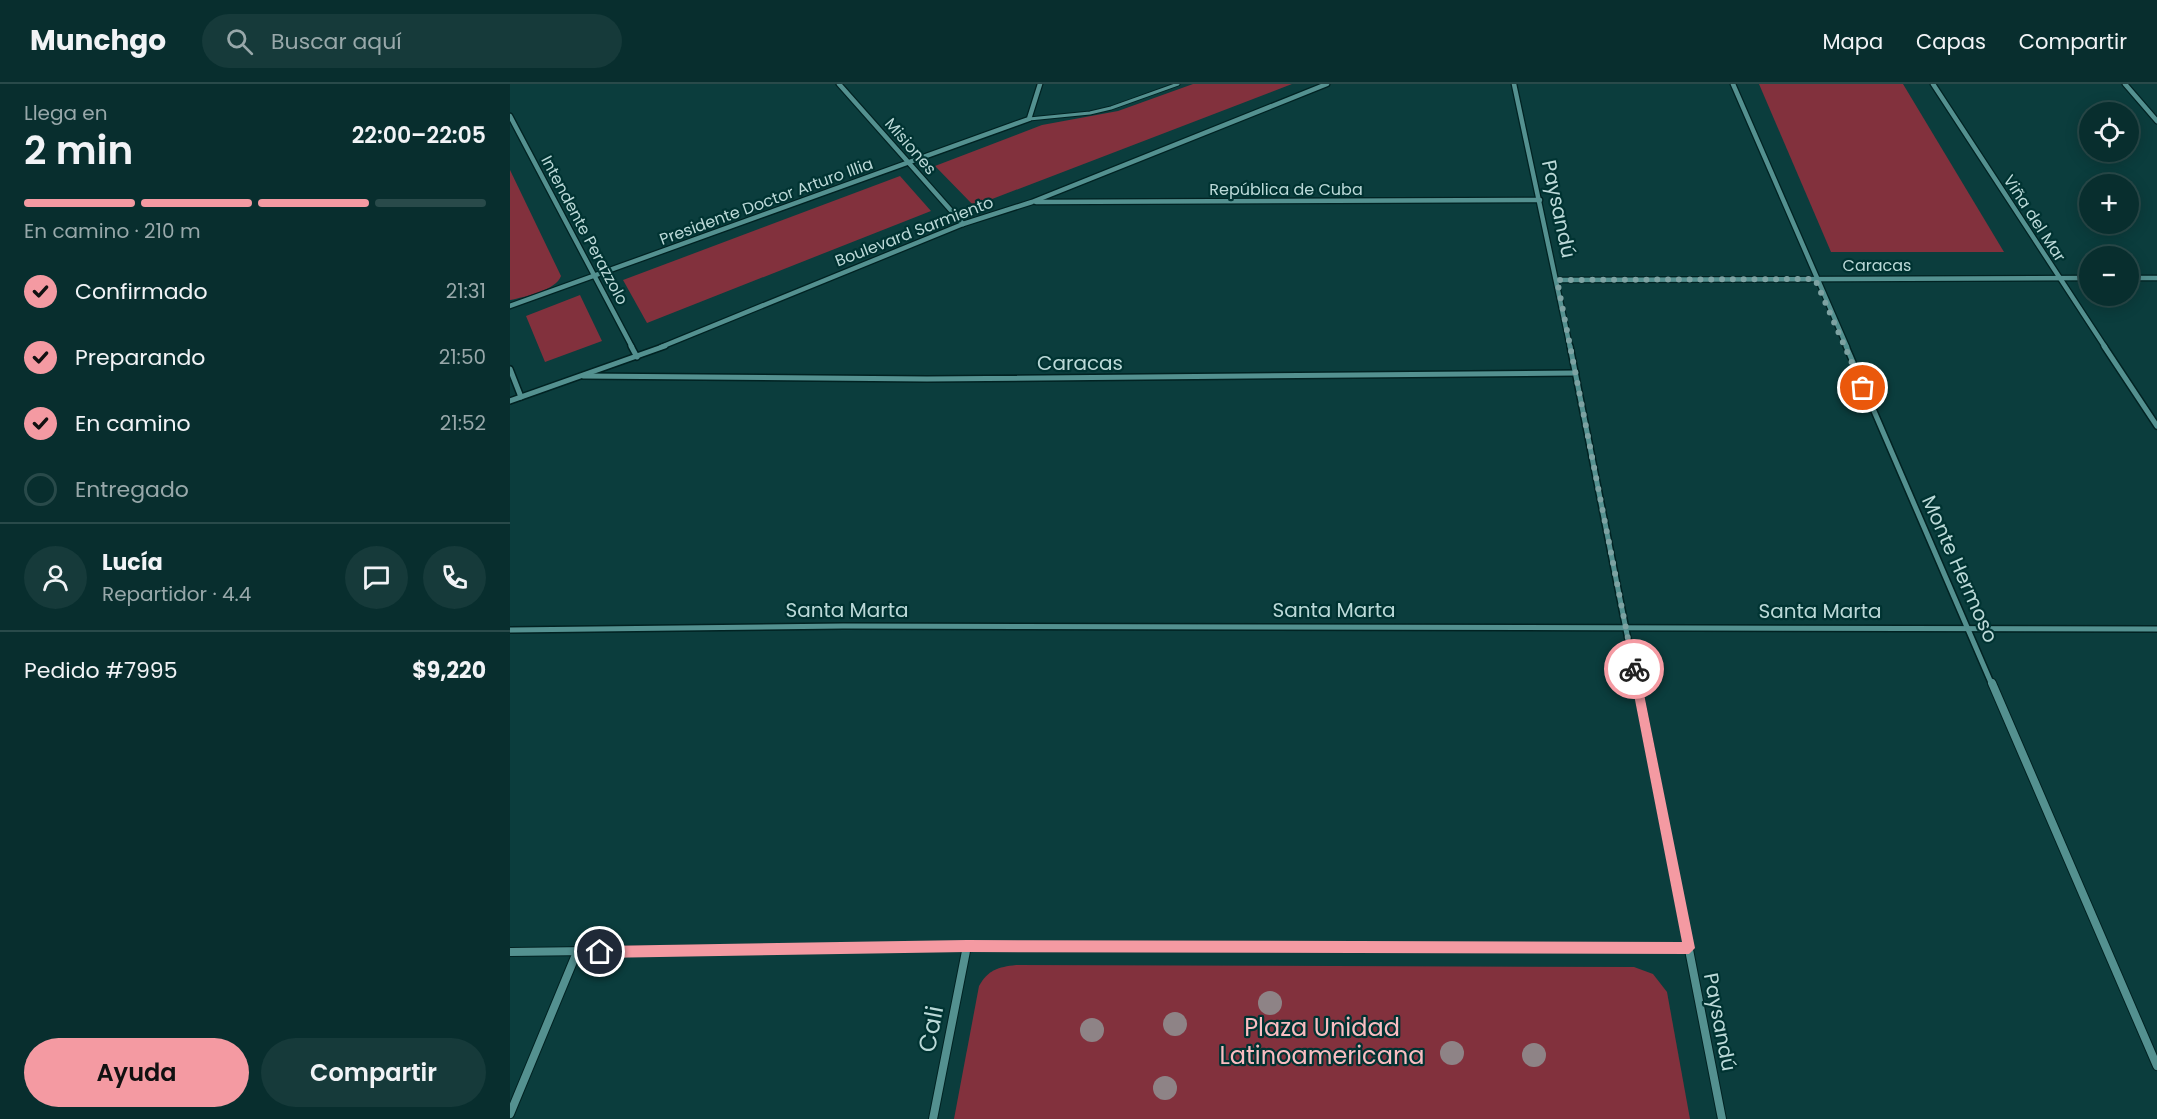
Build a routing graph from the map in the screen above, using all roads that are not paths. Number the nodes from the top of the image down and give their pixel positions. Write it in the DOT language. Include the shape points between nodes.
graph roads {
  1 [pos="840,84"];
  2 [pos="1040,84"];
  3 [pos="1178,84"];
  4 [pos="1327,84"];
  5 [pos="1514,84"];
  6 [pos="1733,84"];
  7 [pos="1933,84"];
  8 [pos="2125,84"];
  9 [pos="510,116"];
  10 [pos="1029,119"];
  11 [pos="2157,121"];
  12 [pos="910,163"];
  13 [pos="1540,200"];
  14 [pos="1032,202"];
  15 [pos="963,224"];
  16 [pos="593,276"];
  17 [pos="2060,278"];
  18 [pos="2079,278"];
  19 [pos="2139,278"];
  20 [pos="2157,278"];
  21 [pos="1815,279"];
  22 [pos="1557,280"];
  23 [pos="510,306"];
  24 [pos="637,357"];
  25 [pos="510,369"];
  26 [pos="1576,374"];
  27 [pos="584,376"];
  28 [pos="521,397"];
  29 [pos="510,401"];
  30 [pos="2157,426"];
  31 [pos="1626,627"];
  32 [pos="1968,628"];
  33 [pos="2157,629"];
  34 [pos="510,630"];
  35 [pos="967,946"];
  36 [pos="1689,948"];
  37 [pos="510,952"];
  38 [pos="577,952"];
  39 [pos="2157,1066"];
  40 [pos="510,1114"];
  41 [pos="933,1119"];
  42 [pos="1722,1119"];
  1 -- 12 [label="street, Misiones"];
  2 -- 10 [label="street"];
  3 -- 10 [label="lane" via="1090,113"];
  4 -- 14 [label="street, Boulevard Sarmiento"];
  5 -- 13 [label="street, Paysandú"];
  6 -- 21 [label="street, Monte Hermoso"];
  7 -- 17 [label="street, Viña del Mar"];
  8 -- 11 [label="street"];
  9 -- 16 [label="street, Intendente Perazzolo"];
  10 -- 12 [label="street, Presidente Doctor Arturo Illia"];
  12 -- 15 [label="street, Misiones"];
  12 -- 16 [label="street, Presidente Doctor Arturo Illia"];
  13 -- 14 [label="street, República de Cuba"];
  13 -- 22 [label="street, Paysandú"];
  14 -- 15 [label="street, Boulevard Sarmiento"];
  15 -- 24 [label="street, Boulevard Sarmiento"];
  16 -- 23 [label="street, Presidente Doctor Arturo Illia"];
  16 -- 24 [label="street, Intendente Perazzolo"];
  17 -- 18 [label="street, Caracas"];
  17 -- 21 [label="street, Caracas"];
  17 -- 30 [label="street, Viña del Mar"];
  19 -- 20 [label="street"];
  21 -- 22 [label="street, Caracas"];
  21 -- 32 [label="street, Monte Hermoso"];
  22 -- 26 [label="street, Paysandú"];
  24 -- 27 [label="street, Boulevard Sarmiento"];
  25 -- 28 [label="street"];
  26 -- 27 [label="street, Caracas" via="927,379"];
  26 -- 31 [label="street, Paysandú"];
  27 -- 28 [label="street, Boulevard Sarmiento"];
  28 -- 29 [label="street, Boulevard Sarmiento"];
  31 -- 32 [label="street, Santa Marta"];
  31 -- 34 [label="street, Santa Marta" via="843,626"];
  31 -- 36 [label="street, Paysandú"];
  32 -- 33 [label="street, Santa Marta"];
  32 -- 39 [label="street, Monte Hermoso"];
  35 -- 36 [label="street"];
  35 -- 38 [label="street"];
  35 -- 41 [label="street, Cali"];
  36 -- 42 [label="street, Paysandú"];
  37 -- 38 [label="street"];
  38 -- 40 [label="street"];
}
